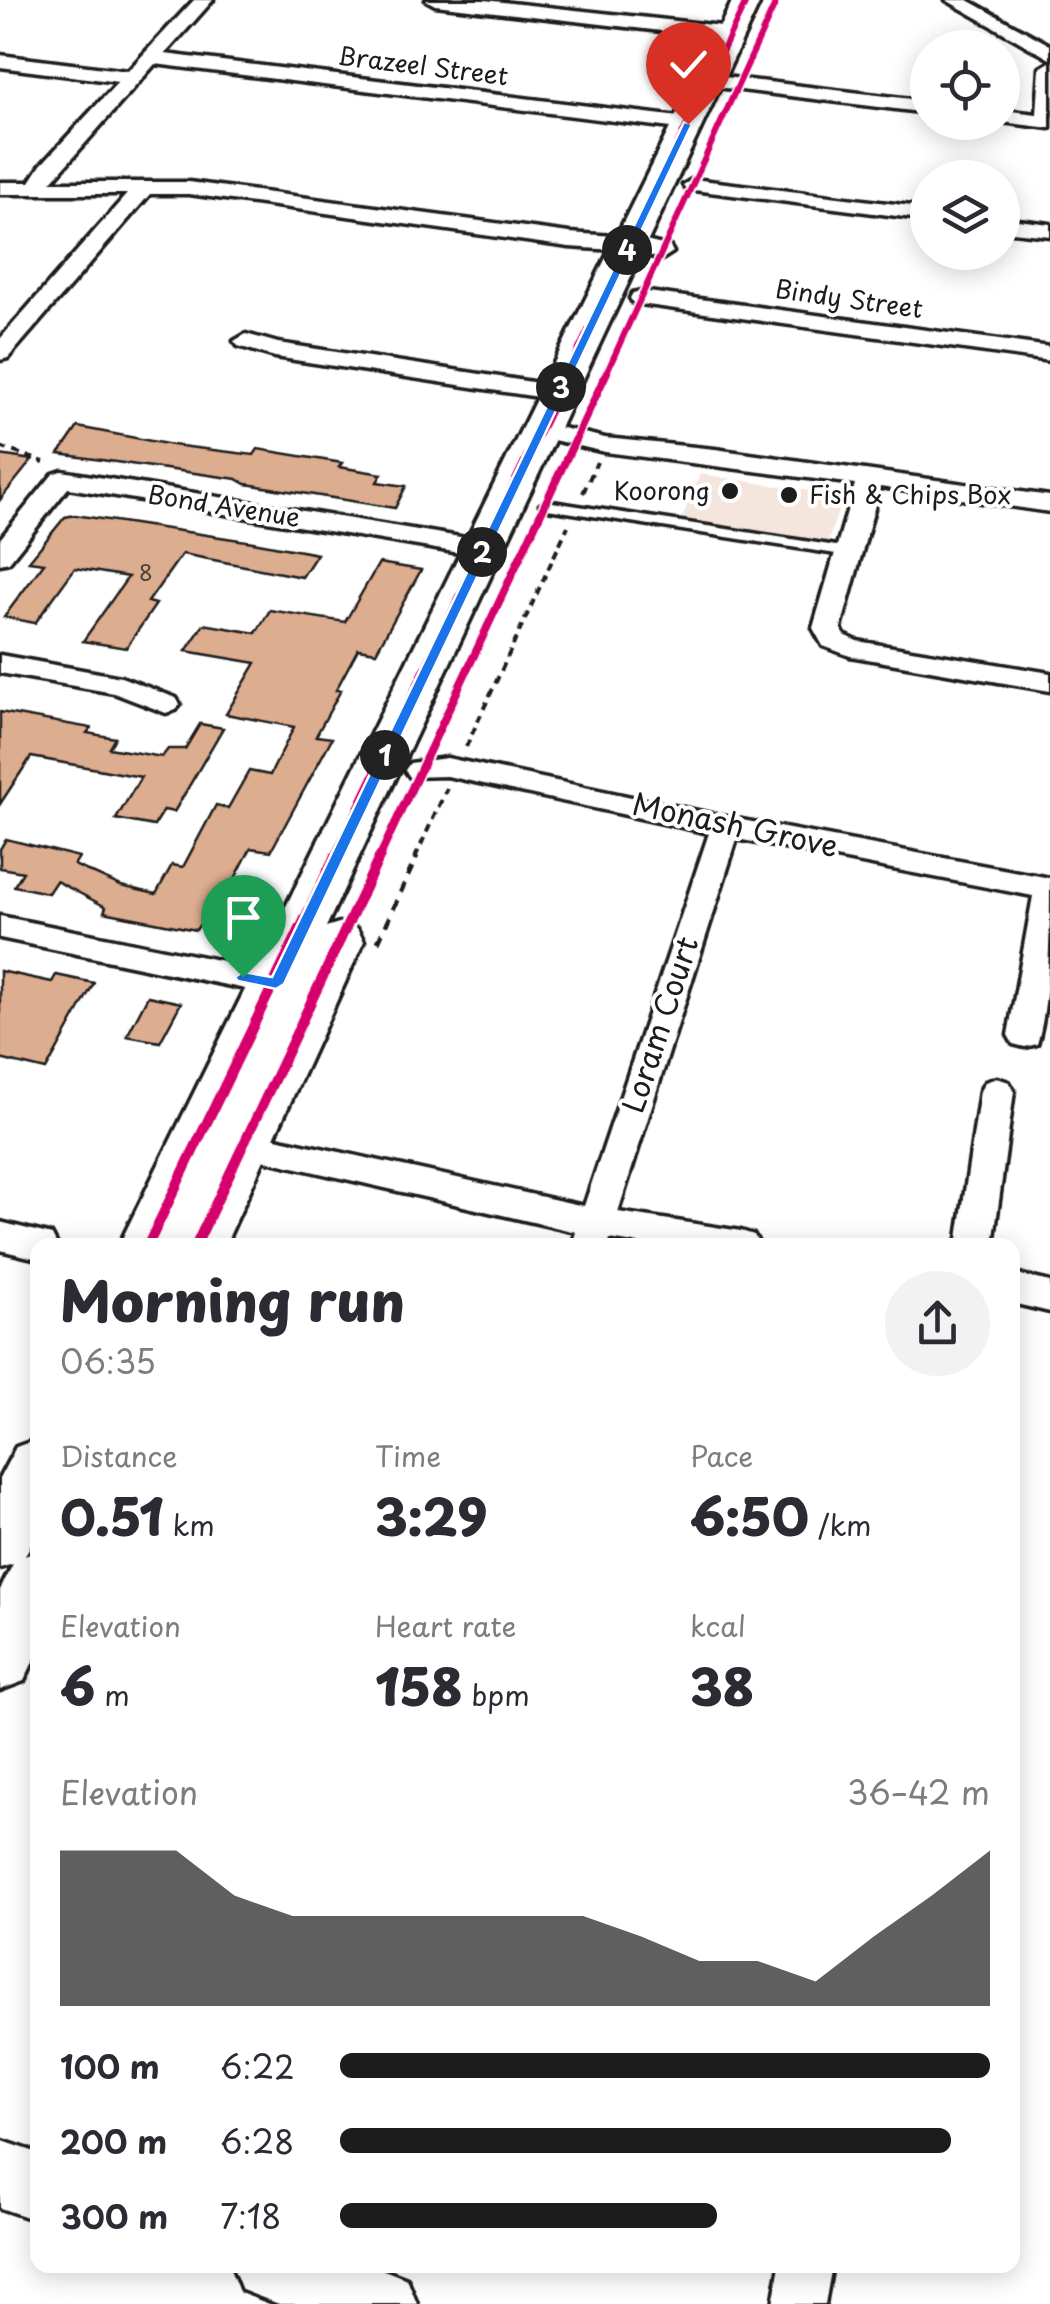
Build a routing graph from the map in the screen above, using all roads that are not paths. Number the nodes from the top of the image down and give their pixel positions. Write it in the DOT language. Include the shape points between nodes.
graph roads {
  1 [pos="204,0"];
  2 [pos="435,0"];
  3 [pos="777,0"];
  4 [pos="955,0"];
  5 [pos="739,17"];
  6 [pos="1050,53"];
  7 [pos="152,58"];
  8 [pos="0,62"];
  9 [pos="1050,68"];
  10 [pos="134,78"];
  11 [pos="729,83"];
  12 [pos="910,105"];
  13 [pos="1020,118"];
  14 [pos="1048,122"];
  15 [pos="688,124"];
  16 [pos="693,184"];
  17 [pos="43,185"];
  18 [pos="0,186"];
  19 [pos="134,193"];
  20 [pos="910,212"];
  21 [pos="1020,226"];
  22 [pos="1050,230"];
  23 [pos="639,250"];
  24 [pos="641,298"];
  25 [pos="246,341"];
  26 [pos="0,353"];
  27 [pos="1050,354"];
  28 [pos="558,393"];
  29 [pos="574,440"];
  30 [pos="870,477"];
  31 [pos="1050,504"];
  32 [pos="560,507"];
  33 [pos="484,548"];
  34 [pos="849,552"];
  35 [pos="0,556"];
  36 [pos="0,664"];
  37 [pos="1050,682"];
  38 [pos="166,704"];
  39 [pos="420,770"];
  40 [pos="726,826"];
  41 [pos="1050,890"];
  42 [pos="0,927"];
  43 [pos="296,988"];
  44 [pos="1025,1035"];
  45 [pos="997,1091"];
  46 [pos="244,1144"];
  47 [pos="594,1234"];
  48 [pos="0,1236"];
  49 [pos="152,1238"];
  50 [pos="199,1238"];
  51 [pos="647,1238"];
  52 [pos="977,1238"];
  53 [pos="30,1243"];
  54 [pos="1020,1290"];
  55 [pos="1050,1298"];
  56 [pos="30,1482"];
  57 [pos="0,1540"];
  58 [pos="30,1597"];
  59 [pos="0,1659"];
  60 [pos="0,2174"];
  61 [pos="30,2184"];
  62 [pos="291,2273"];
  63 [pos="805,2273"];
  64 [pos="382,2304"];
  65 [pos="799,2304"];
  1 -- 7 [label="street"];
  2 -- 5 [label="street"];
  3 -- 11 [label="main road"];
  4 -- 6 [label="street"];
  5 -- 11 [label="main road"];
  7 -- 10 [label="street"];
  7 -- 15 [label="street, Brazeel Street"];
  8 -- 10 [label="street"];
  9 -- 14 [label="street"];
  10 -- 17 [label="street"];
  11 -- 12 [label="street"];
  11 -- 15 [label="main road"];
  11 -- 16 [label="main road"];
  13 -- 14 [label="street"];
  15 -- 23 [label="main road"];
  16 -- 20 [label="street"];
  16 -- 23 [label="main road"];
  17 -- 18 [label="street"];
  17 -- 19 [label="street"];
  19 -- 23 [label="street" via="189,188"];
  19 -- 26 [label="street"];
  21 -- 22 [label="street"];
  23 -- 24 [label="main road"];
  23 -- 28 [label="main road"];
  24 -- 27 [label="street, Bindy Street"];
  24 -- 29 [label="main road"];
  25 -- 28 [label="street"];
  28 -- 29 [label="main road"];
  29 -- 30 [label="street"];
  29 -- 32 [label="main road"];
  29 -- 33 [label="main road"];
  30 -- 31 [label="street"];
  30 -- 34 [label="street"];
  32 -- 34 [label="lane"];
  32 -- 39 [label="main road"];
  33 -- 35 [label="street, Bond Avenue" via="62,479"];
  33 -- 43 [label="main road"];
  34 -- 37 [label="street" via="827,628 833,640"];
  36 -- 38 [label="street" via="121,686"];
  39 -- 40 [label="street, Monash Grove" via="447,767"];
  39 -- 43 [label="main road"];
  40 -- 41 [label="street, Monash Grove"];
  40 -- 47 [label="street, Loram Court"];
  41 -- 44 [label="street"];
  42 -- 43 [label="street"];
  43 -- 46 [label="main road"];
  43 -- 49 [label="main road"];
  45 -- 52 [label="street"];
  46 -- 47 [label="street"];
  46 -- 50 [label="main road"];
  47 -- 51 [label="street"];
  48 -- 53 [label="street"];
  54 -- 55 [label="street"];
  56 -- 57 [label="main road"];
  58 -- 59 [label="main road"];
  60 -- 61 [label="main road"];
  62 -- 64 [label="main road"];
  63 -- 65 [label="street"];
}
